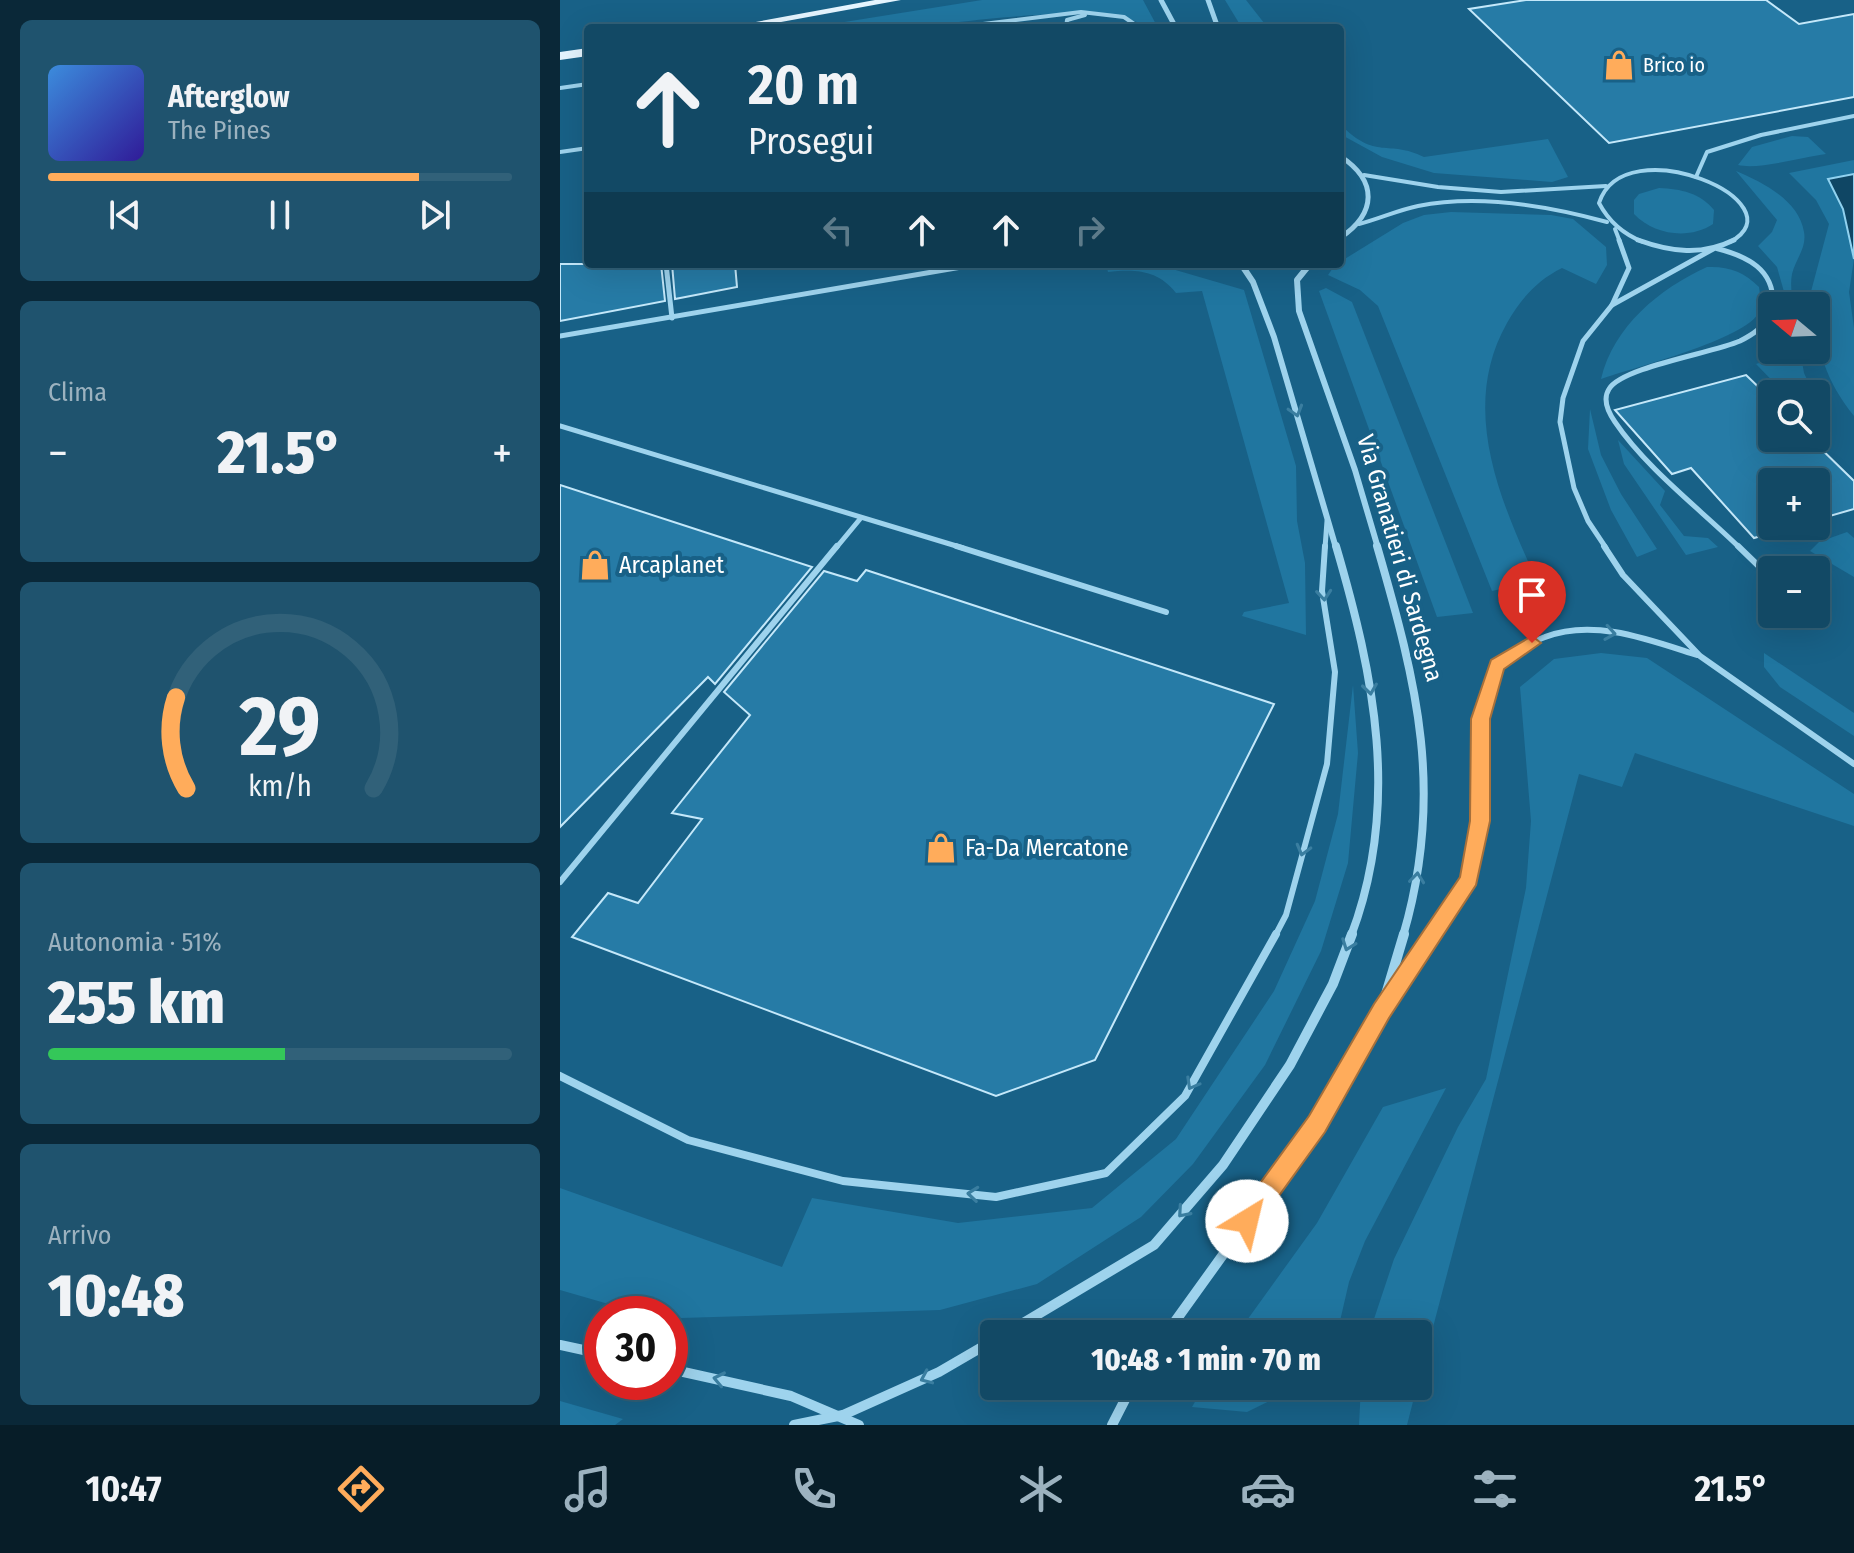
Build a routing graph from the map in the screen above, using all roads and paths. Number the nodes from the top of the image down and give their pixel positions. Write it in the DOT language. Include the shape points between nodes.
graph roads {
  1 [pos="895,0"];
  2 [pos="1161,0"];
  3 [pos="1208,0"];
  4 [pos="1091,13"];
  5 [pos="753,24"];
  6 [pos="977,24"];
  7 [pos="1066,24"];
  8 [pos="1134,24"];
  9 [pos="1174,24"];
  10 [pos="1217,24"];
  11 [pos="584,53"];
  12 [pos="560,56"];
  13 [pos="584,85"];
  14 [pos="560,88"];
  15 [pos="1854,116"];
  16 [pos="584,149"];
  17 [pos="560,152"];
  18 [pos="1344,159"];
  19 [pos="1364,175"];
  20 [pos="1696,177"];
  21 [pos="1606,186"];
  22 [pos="1609,223"];
  23 [pos="1359,224"];
  24 [pos="1615,229"];
  25 [pos="1344,235"];
  26 [pos="1715,248"];
  27 [pos="666,268"];
  28 [pos="956,268"];
  29 [pos="1244,268"];
  30 [pos="1307,268"];
  31 [pos="1773,292"];
  32 [pos="1612,305"];
  33 [pos="672,318"];
  34 [pos="1758,331"];
  35 [pos="560,336"];
  36 [pos="560,426"];
  37 [pos="1327,517"];
  38 [pos="860,519"];
  39 [pos="1758,565"];
  40 [pos="1166,612"];
  41 [pos="1700,656"];
  42 [pos="1854,764"];
  43 [pos="560,882"];
  44 [pos="1381,1011"];
  45 [pos="560,1076"];
  46 [pos="1028,1320"];
  47 [pos="1176,1320"];
  48 [pos="560,1345"];
  49 [pos="980,1348"];
  50 [pos="584,1350"];
  51 [pos="688,1373"];
  52 [pos="1123,1400"];
  53 [pos="843,1415"];
  54 [pos="794,1425"];
  55 [pos="859,1425"];
  56 [pos="1112,1425"];
  1 -- 5 [label="main road"];
  2 -- 9 [label="street"];
  3 -- 10 [label="street"];
  4 -- 6 [label="lane"];
  4 -- 7 [label="lane"];
  4 -- 8 [label="lane" via="1124,17"];
  11 -- 12 [label="main road"];
  13 -- 14 [label="lane"];
  15 -- 20 [label="lane" via="1724,145 1707,152"];
  16 -- 17 [label="lane"];
  18 -- 19 [label="street"];
  19 -- 21 [label="lane" via="1460,189 1571,191"];
  19 -- 23 [label="street" via="1371,191 1370,208"];
  20 -- 21 [label="lane" via="1658,171 1624,176"];
  20 -- 26 [label="lane" via="1733,195 1748,220 1733,242"];
  21 -- 22 [label="lane" via="1599,203"];
  22 -- 23 [label="lane" via="1549,209 1441,204"];
  22 -- 24 [label="lane"];
  23 -- 25 [label="street"];
  24 -- 26 [label="lane" via="1651,246"];
  24 -- 32 [label="lane" via="1629,268"];
  26 -- 31 [label="lane" via="1746,256 1765,272"];
  26 -- 32 [label="lane"];
  27 -- 33 [label="lane"];
  28 -- 33 [label="lane"];
  29 -- 37 [label="street, one-way" via="1274,337"];
  44 -- 30 [label="street, Via Granatieri di Sardegna, one-way" via="1415,895 1426,792 1418,701 1355,470 1299,311 1297,280"];
  32 -- 41 [label="lane" via="1583,341 1563,398 1560,422 1574,488 1623,575"];
  33 -- 35 [label="lane"];
  34 -- 39 [label="lane" via="1613,381 1605,401 1635,446"];
  36 -- 38 [label="lane"];
  37 -- 45 [label="lane, one-way" via="1322,591 1335,672 1327,764 1286,915 1185,1096 1106,1173 996,1197 843,1181 688,1140"];
  37 -- 46 [label="street, one-way" via="1362,636 1376,730 1375,838 1360,912 1333,984 1290,1065 1223,1165 1154,1245"];
  38 -- 40 [label="lane"];
  38 -- 43 [label="lane"];
  41 -- 42 [label="lane"];
  44 -- 41 [label="lane, one-way" via="1469,879 1480,821 1481,719 1497,665 1558,633 1592,630"];
  44 -- 47 [label="street, Via Granatieri di Sardegna" via="1317,1124"];
  48 -- 50 [label="street"];
  49 -- 53 [label="street, one-way"];
  53 -- 51 [label="street, one-way" via="768,1390"];
  52 -- 56 [label="street"];
  53 -- 54 [label="street"];
  53 -- 55 [label="street"];
}
